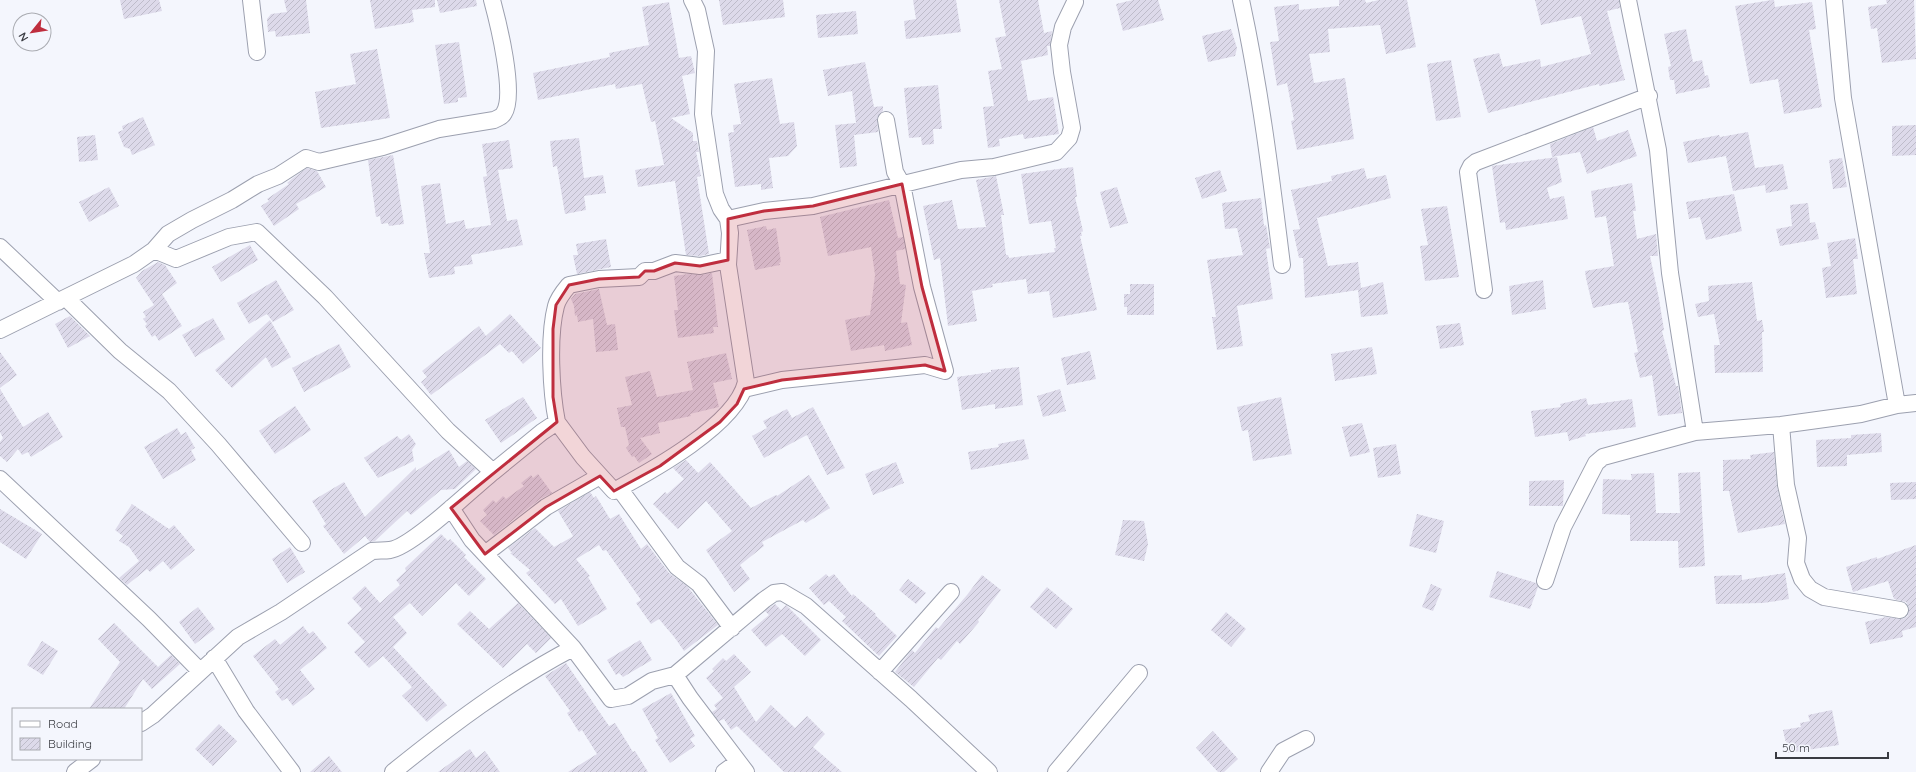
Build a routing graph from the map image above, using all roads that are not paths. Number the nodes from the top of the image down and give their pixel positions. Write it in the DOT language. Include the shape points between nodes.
graph roads {
  1 [pos="251,0"];
  2 [pos="492,0"];
  3 [pos="692,0"];
  4 [pos="1241,0"];
  5 [pos="1628,0"];
  6 [pos="1834,0"];
  7 [pos="1076,1"];
  8 [pos="257,52"];
  9 [pos="1649,96"];
  10 [pos="886,120"];
  11 [pos="902,184"];
  12 [pos="728,219"];
  13 [pos="0,247"];
  14 [pos="154,250"];
  15 [pos="728,260"];
  16 [pos="1282,265"];
  17 [pos="1484,290"];
  18 [pos="62,300"];
  19 [pos="0,330"];
  20 [pos="744,389"];
  21 [pos="1916,403"];
  22 [pos="1897,405"];
  23 [pos="557,422"];
  24 [pos="1781,424"];
  25 [pos="1695,432"];
  26 [pos="493,472"];
  27 [pos="600,476"];
  28 [pos="0,479"];
  29 [pos="619,488"];
  30 [pos="451,508"];
  31 [pos="302,543"];
  32 [pos="485,554"];
  33 [pos="1545,581"];
  34 [pos="951,592"];
  35 [pos="1900,610"];
  36 [pos="732,628"];
  37 [pos="573,648"];
  38 [pos="214,658"];
  39 [pos="200,671"];
  40 [pos="880,672"];
  41 [pos="1138,673"];
  42 [pos="675,674"];
  43 [pos="142,722"];
  44 [pos="1306,739"];
  45 [pos="91,760"];
  46 [pos="742,767"];
  47 [pos="74,772"];
  48 [pos="292,772"];
  49 [pos="393,772"];
  50 [pos="724,772"];
  51 [pos="989,772"];
  52 [pos="1056,772"];
  53 [pos="1269,772"];
  1 -- 8 [label="street"];
  2 -- 14 [label="street" via="508,84 507,104 500,117 439,129 383,147 320,162 306,158 278,176 258,184 168,234"];
  3 -- 12 [label="street" via="706,51 703,114 713,179 718,202"];
  4 -- 16 [label="street" via="1265,137"];
  5 -- 9 [label="street"];
  6 -- 22 [label="street" via="1843,98"];
  7 -- 11 [label="street" via="1063,27 1059,45 1072,128 1065,144 1056,152 994,167 961,170"];
  9 -- 17 [label="street" via="1471,166 1468,172"];
  9 -- 25 [label="street" via="1658,150 1670,273"];
  10 -- 11 [label="street" via="895,172"];
  11 -- 12 [label="street" via="813,206 764,211"];
  11 -- 20 [label="street" via="922,287 945,371 925,365 782,380"];
  12 -- 15 [label="street"];
  13 -- 18 [label="street"];
  14 -- 18 [label="street" via="134,264"];
  14 -- 26 [label="street" via="176,259 229,237 256,232 325,297 448,431"];
  15 -- 20 [label="street" via="746,382"];
  15 -- 23 [label="street" via="700,266 675,263 654,271 645,271 639,277 599,279 569,285 556,305 553,329 553,397"];
  18 -- 19 [label="street"];
  18 -- 31 [label="street" via="169,391"];
  20 -- 29 [label="street" via="737,404 720,422 660,466"];
  21 -- 22 [label="street"];
  22 -- 24 [label="street" via="1861,414"];
  23 -- 26 [label="street"];
  23 -- 27 [label="street"];
  24 -- 25 [label="street"];
  24 -- 35 [label="street" via="1786,485 1798,538 1796,563 1802,579 1810,589 1824,597"];
  25 -- 33 [label="street" via="1599,460 1563,527"];
  26 -- 30 [label="street"];
  27 -- 29 [label="street" via="614,491"];
  27 -- 32 [label="street" via="546,507"];
  28 -- 39 [label="street"];
  29 -- 36 [label="street" via="677,567 699,584"];
  30 -- 32 [label="street" via="472,540"];
  30 -- 38 [label="street" via="409,541 390,550 372,551 281,612 238,637"];
  32 -- 37 [label="street"];
  34 -- 40 [label="street"];
  36 -- 40 [label="street" via="764,600 774,593 782,592 806,606"];
  36 -- 42 [label="street"];
  37 -- 42 [label="street" via="611,699 628,696 652,681"];
  37 -- 49 [label="street" via="541,664 465,715"];
  38 -- 39 [label="street"];
  38 -- 48 [label="street" via="246,711"];
  39 -- 43 [label="street"];
  40 -- 51 [label="street"];
  41 -- 52 [label="street"];
  42 -- 46 [label="street"];
  44 -- 53 [label="street" via="1283,751"];
  45 -- 47 [label="street"];
  46 -- 50 [label="street"];
}
